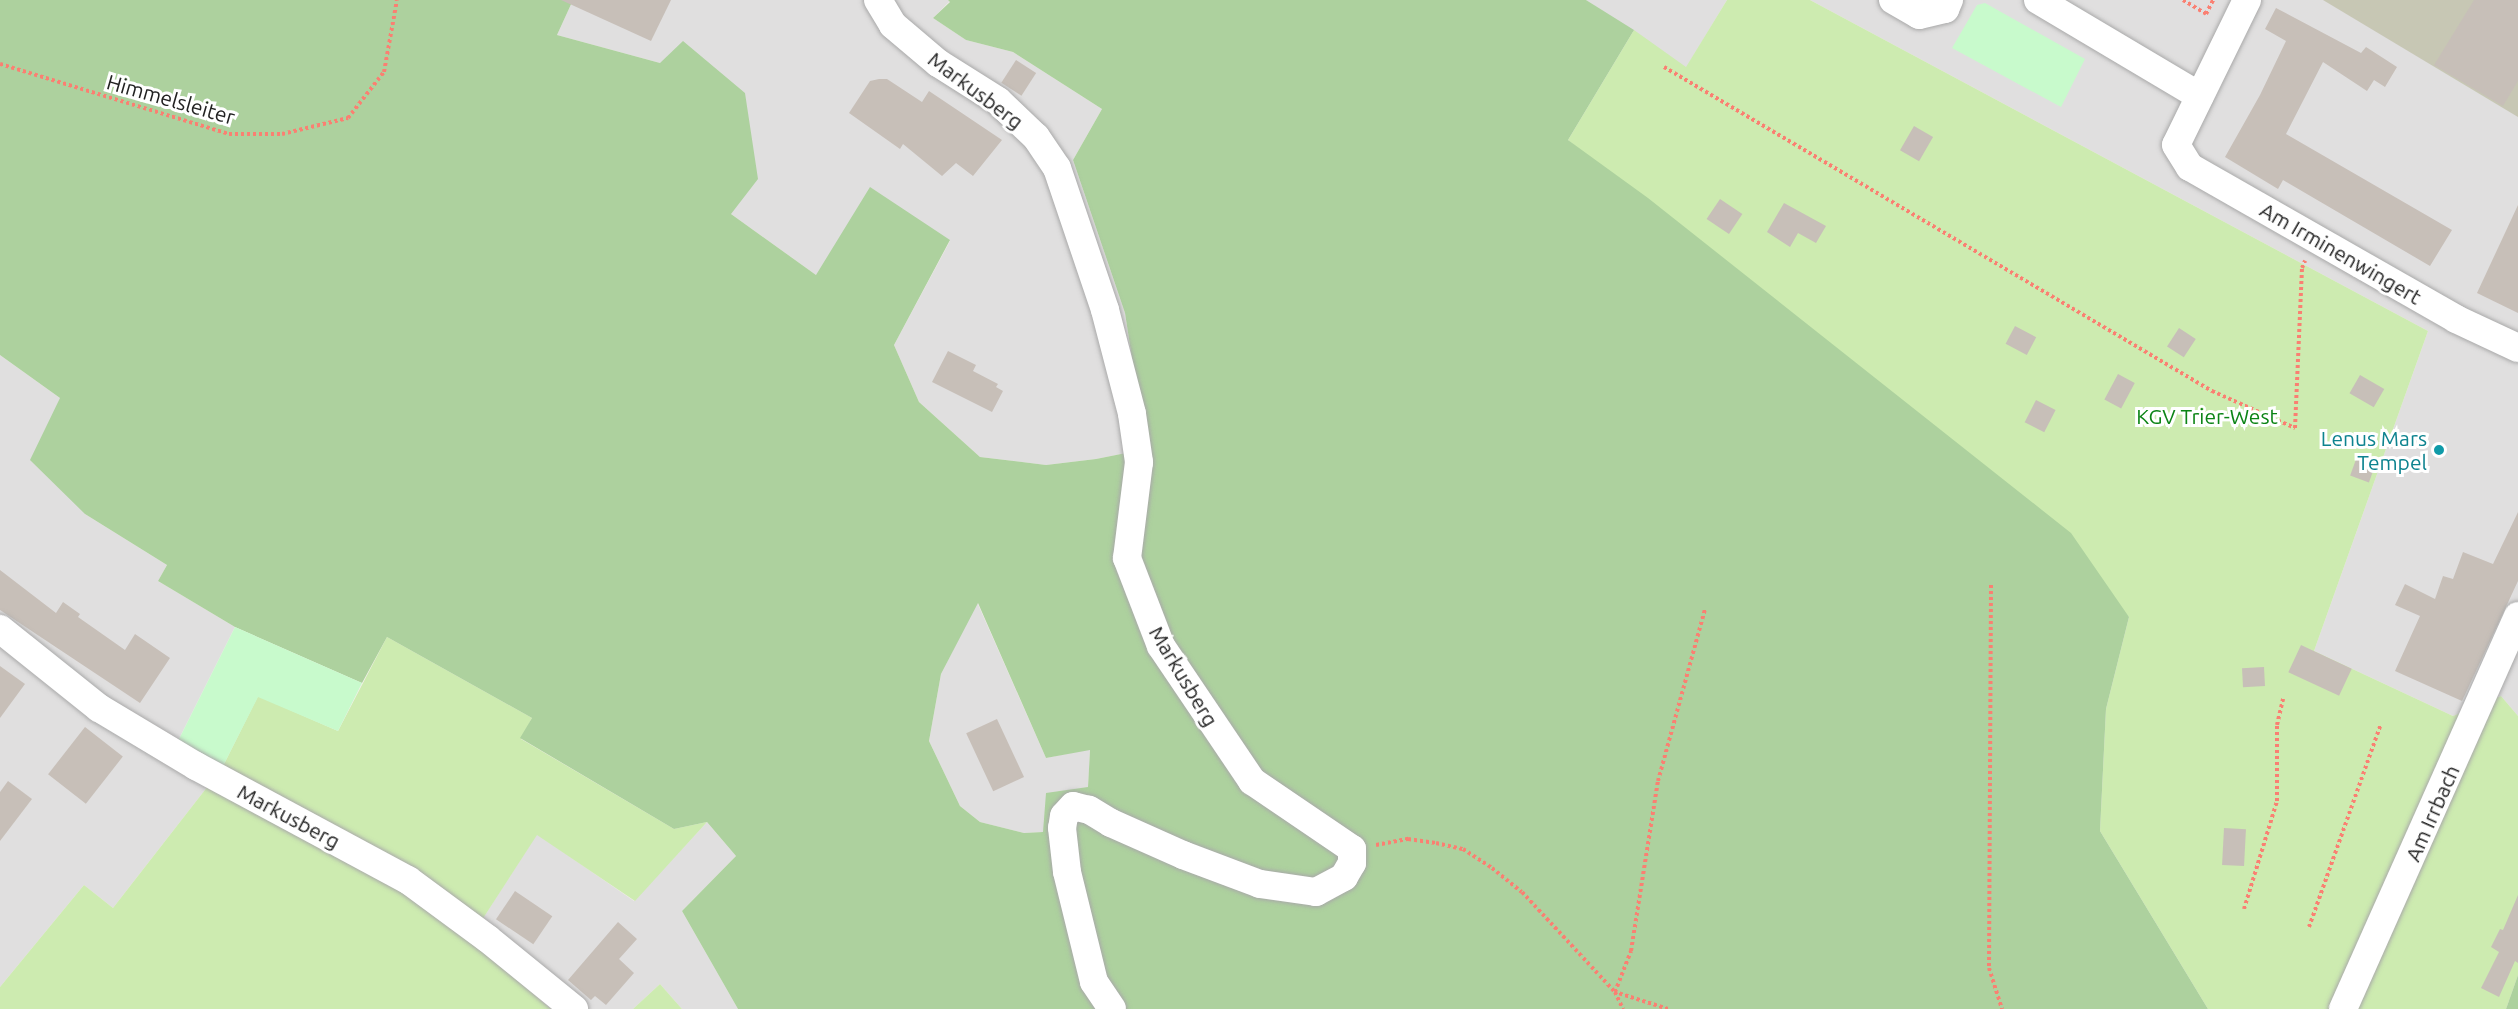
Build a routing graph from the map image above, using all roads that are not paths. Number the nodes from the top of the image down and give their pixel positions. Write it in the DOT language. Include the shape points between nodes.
graph roads {
  1 [pos="878,0"];
  2 [pos="1893,0"];
  3 [pos="1949,0"];
  4 [pos="2038,0"];
  5 [pos="2247,0"];
  6 [pos="2200,96"];
  7 [pos="2518,348"];
  8 [pos="2518,616"];
  9 [pos="0,629"];
  10 [pos="574,1009"];
  11 [pos="1112,1009"];
  12 [pos="2343,1009"];
  1 -- 11 [label="street, Markusberg" via="893,25 938,63 998,101 1036,137 1057,168 1105,310 1132,414 1139,462 1127,558 1161,646 1252,781 1352,849 1352,863 1344,877 1316,892 1260,884 1073,806 1064,816 1062,828 1067,872 1094,982"];
  2 -- 3 [label="street" via="1919,15 1945,9"];
  4 -- 6 [label="street"];
  5 -- 6 [label="street"];
  6 -- 7 [label="street, Am Irminenwingert" via="2176,145 2190,167 2456,319"];
  8 -- 12 [label="street, Am Irrbach"];
  9 -- 10 [label="street, Markusberg" via="99,708 196,766 408,880"];
}
